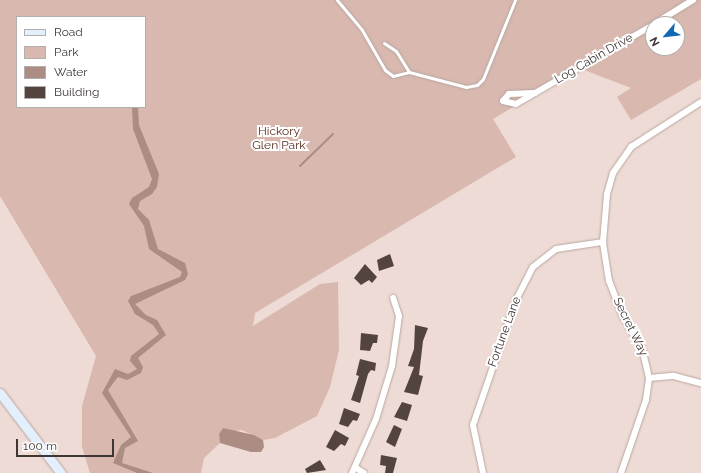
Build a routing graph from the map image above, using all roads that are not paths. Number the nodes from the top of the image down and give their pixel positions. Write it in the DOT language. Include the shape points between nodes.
graph roads {
  1 [pos="337,0"];
  2 [pos="515,0"];
  3 [pos="693,0"];
  4 [pos="667,16"];
  5 [pos="645,29"];
  6 [pos="384,43"];
  7 [pos="409,72"];
  8 [pos="534,93"];
  9 [pos="701,102"];
  10 [pos="603,242"];
  11 [pos="393,298"];
  12 [pos="649,378"];
  13 [pos="701,383"];
  14 [pos="0,393"];
  15 [pos="356,468"];
  16 [pos="61,473"];
  17 [pos="352,473"];
  18 [pos="364,473"];
  19 [pos="482,473"];
  20 [pos="621,473"];
  1 -- 7 [label="lane" via="362,30 385,70 393,76"];
  2 -- 7 [label="lane" via="484,79 477,85 466,87"];
  3 -- 4 [label="street, Log Cabin Drive"];
  5 -- 8 [label="street, Log Cabin Drive"];
  6 -- 7 [label="lane" via="396,51"];
  9 -- 10 [label="street, Secret Way" via="639,140 625,155 613,173 607,194"];
  10 -- 12 [label="street, Secret Way" via="613,294 643,351"];
  10 -- 19 [label="street, Fortune Lane" via="556,249 533,267 516,300 473,424"];
  11 -- 15 [label="street" via="398,316 392,366 376,419"];
  12 -- 13 [label="street" via="674,376"];
  12 -- 20 [label="street, Secret Way" via="646,400"];
  14 -- 16 [label="street"];
  15 -- 17 [label="street"];
  15 -- 18 [label="street"];
}
